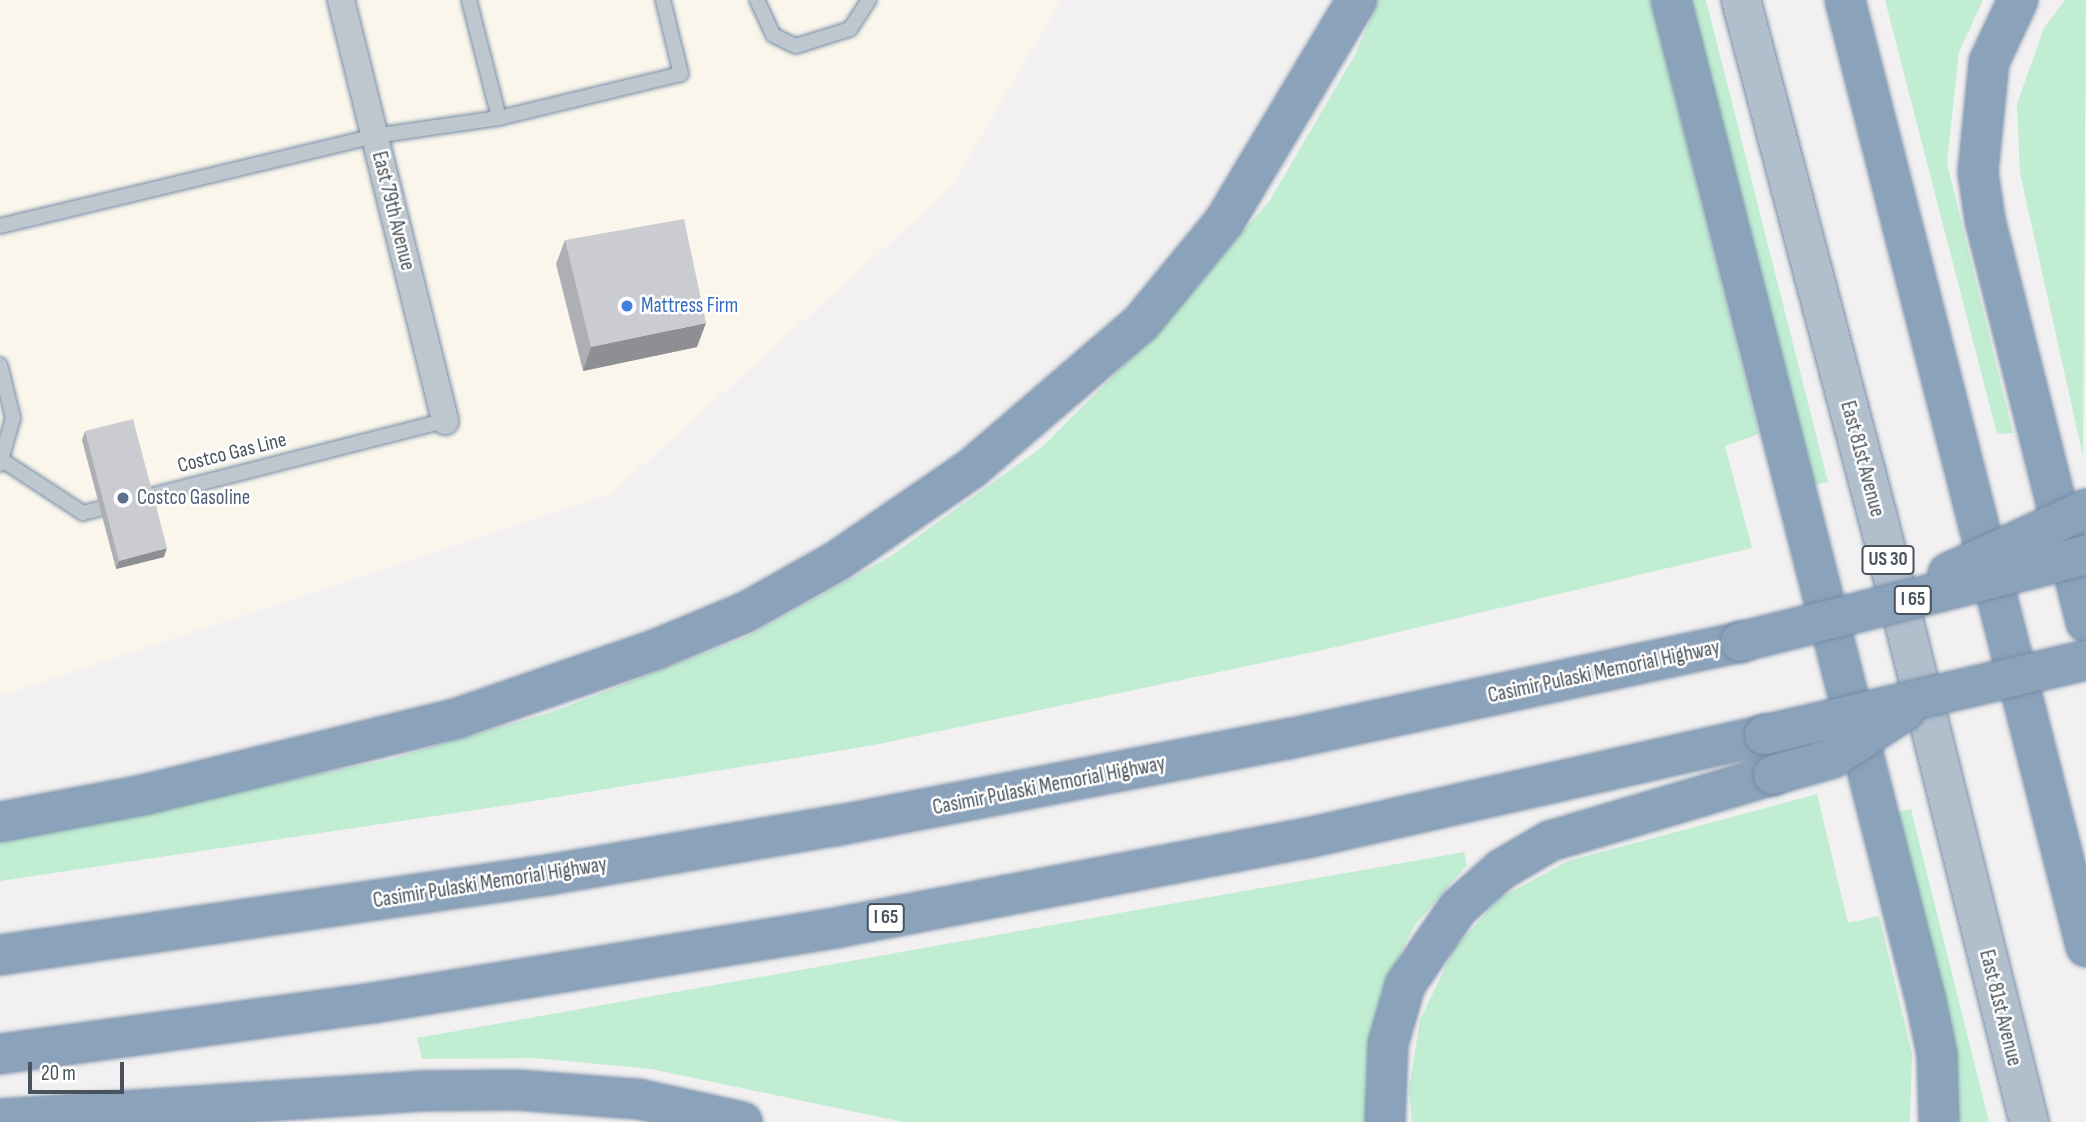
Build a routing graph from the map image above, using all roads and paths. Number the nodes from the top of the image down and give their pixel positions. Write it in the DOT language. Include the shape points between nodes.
graph roads {
  1 [pos="341,0"];
  2 [pos="469,0"];
  3 [pos="663,0"];
  4 [pos="757,0"];
  5 [pos="869,0"];
  6 [pos="1357,0"];
  7 [pos="1671,0"];
  8 [pos="1741,0"];
  9 [pos="1845,0"];
  10 [pos="2018,0"];
  11 [pos="499,118"];
  12 [pos="374,136"];
  13 [pos="0,226"];
  14 [pos="0,365"];
  15 [pos="445,421"];
  16 [pos="1,462"];
  17 [pos="2086,509"];
  18 [pos="2086,555"];
  19 [pos="1860,614"];
  20 [pos="2086,623"];
  21 [pos="2086,660"];
  22 [pos="1930,695"];
  23 [pos="0,822"];
  24 [pos="2086,947"];
  25 [pos="0,955"];
  26 [pos="0,1054"];
  27 [pos="0,1119"];
  28 [pos="742,1122"];
  29 [pos="1385,1122"];
  30 [pos="1939,1122"];
  31 [pos="2029,1122"];
  1 -- 12 [label="street, East 79th Avenue"];
  2 -- 11 [label="lane"];
  3 -- 11 [label="lane" via="681,74"];
  4 -- 5 [label="lane" via="773,35 796,46 850,29"];
  6 -- 23 [label="highway" via="1223,222 1142,323 971,469 837,561 746,612 657,649 470,715 143,795"];
  7 -- 30 [label="highway" via="1926,1001 1937,1054"];
  8 -- 31 [label="main road, East 81st Avenue / US 30" via="1878,518"];
  9 -- 24 [label="highway"];
  10 -- 20 [label="highway" via="1989,62 1978,172 1985,220"];
  11 -- 12 [label="lane"];
  12 -- 13 [label="lane"];
  12 -- 15 [label="street, East 79th Avenue"];
  14 -- 16 [label="lane" via="13,418"];
  15 -- 16 [label="lane, Costco Gas Line" via="83,513"];
  17 -- 19 [label="highway, bridge"];
  18 -- 19 [label="highway, Casimir Pulaski Memorial Highway / I 65, bridge"];
  19 -- 25 [label="highway, Casimir Pulaski Memorial Highway / I 65, bridge" via="1315,734 849,824 547,875"];
  21 -- 22 [label="highway, I 65, bridge"];
  22 -- 26 [label="highway, I 65, bridge" via="1307,838 841,927 373,1003"];
  22 -- 29 [label="highway, bridge" via="1833,758 1550,841 1502,869 1458,908 1405,985 1388,1044"];
  27 -- 28 [label="highway" via="407,1091 517,1090 638,1099"];
}
